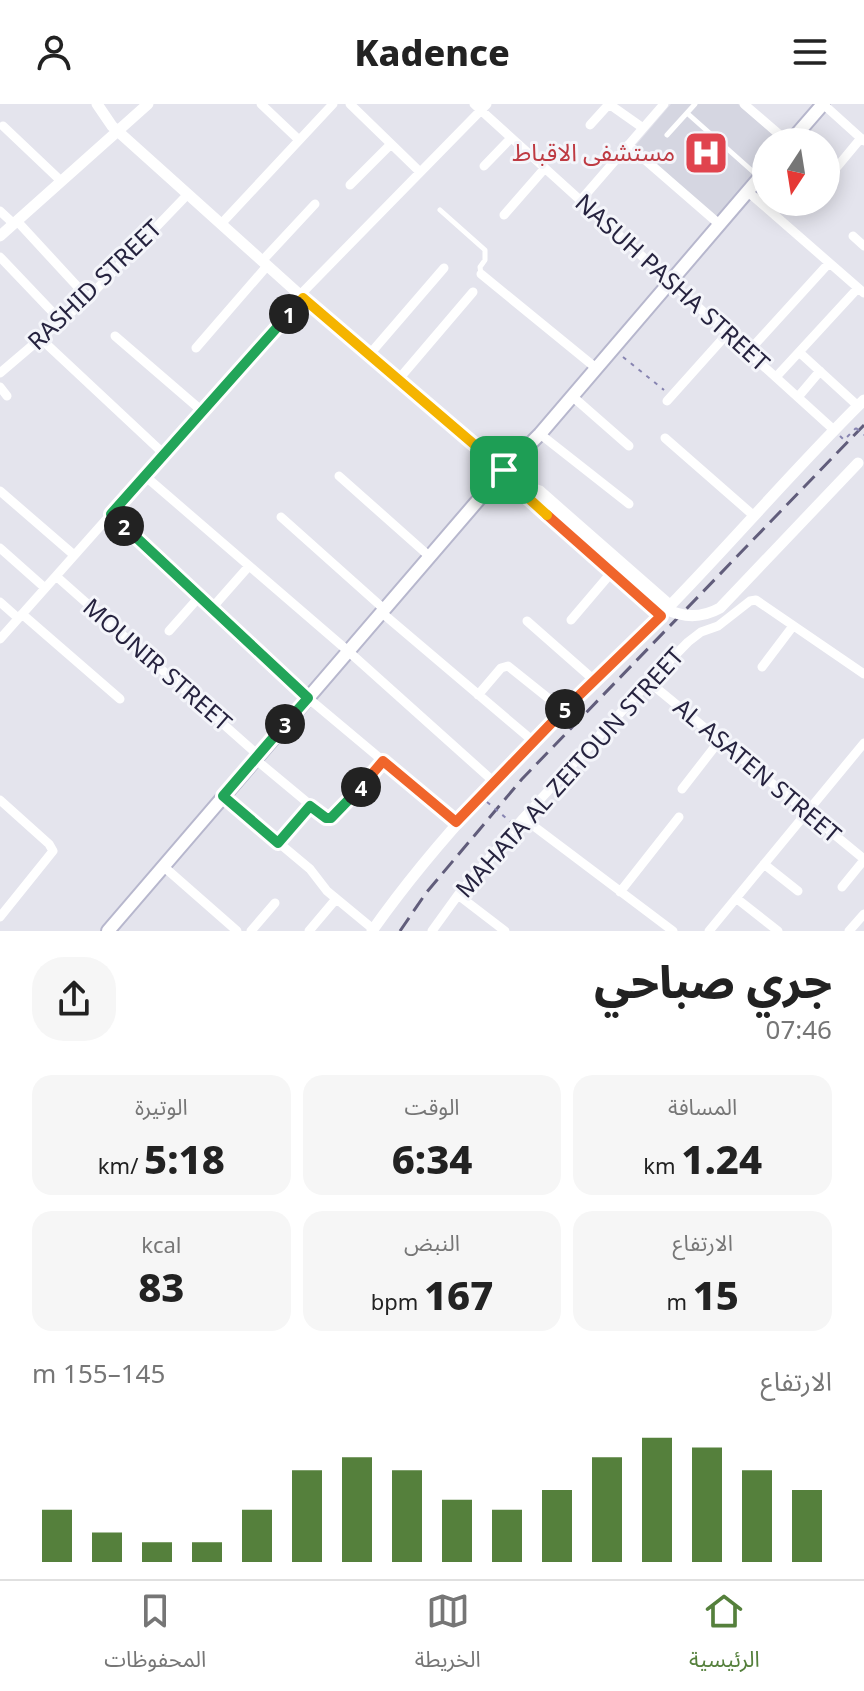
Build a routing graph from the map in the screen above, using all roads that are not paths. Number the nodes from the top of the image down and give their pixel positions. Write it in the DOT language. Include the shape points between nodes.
graph roads {
  1 [pos="97,104"];
  2 [pos="148,104"];
  3 [pos="261,104"];
  4 [pos="333,104"];
  5 [pos="350,104"];
  6 [pos="609,104"];
  7 [pos="664,104"];
  8 [pos="695,104"];
  9 [pos="744,104"];
  10 [pos="821,105"];
  11 [pos="481,106"];
  12 [pos="687,113"];
  13 [pos="590,125"];
  14 [pos="3,126"];
  15 [pos="643,128"];
  16 [pos="772,128"];
  17 [pos="801,128"];
  18 [pos="118,131"];
  19 [pos="667,135"];
  20 [pos="511,138"];
  21 [pos="299,140"];
  22 [pos="863,140"];
  23 [pos="391,144"];
  24 [pos="628,145"];
  25 [pos="840,164"];
  26 [pos="752,165"];
  27 [pos="484,166"];
  28 [pos="545,168"];
  29 [pos="420,172"];
  30 [pos="61,181"];
  31 [pos="350,185"];
  32 [pos="752,186"];
  33 [pos="747,191"];
  34 [pos="188,194"];
  35 [pos="580,201"];
  36 [pos="315,204"];
  37 [pos="440,210"];
  38 [pos="0,211"];
  39 [pos="504,215"];
  40 [pos="15,222"];
  41 [pos="221,224"];
  42 [pos="719,224"];
  43 [pos="0,236"];
  44 [pos="853,236"];
  45 [pos="864,246"];
  46 [pos="0,257"];
  47 [pos="265,263"];
  48 [pos="829,263"];
  49 [pos="444,268"];
  50 [pos="481,274"];
  51 [pos="669,281"];
  52 [pos="861,291"];
  53 [pos="473,292"];
  54 [pos="301,297"];
  55 [pos="88,298"];
  56 [pos="61,321"];
  57 [pos="727,334"];
  58 [pos="115,336"];
  59 [pos="40,338"];
  60 [pos="196,348"];
  61 [pos="748,352"];
  62 [pos="799,352"];
  63 [pos="369,355"];
  64 [pos="596,368"];
  65 [pos="820,371"];
  66 [pos="0,373"];
  67 [pos="776,377"];
  68 [pos="398,380"];
  69 [pos="0,387"];
  70 [pos="7,396"];
  71 [pos="572,396"];
  72 [pos="798,397"];
  73 [pos="667,401"];
  74 [pos="861,403"];
  75 [pos="202,411"];
  76 [pos="834,430"];
  77 [pos="540,434"];
  78 [pos="665,438"];
  79 [pos="629,446"];
  80 [pos="164,454"];
  81 [pos="861,461"];
  82 [pos="504,470"];
  83 [pos="145,476"];
  84 [pos="339,476"];
  85 [pos="519,483"];
  86 [pos="0,491"];
  87 [pos="629,504"];
  88 [pos="111,514"];
  89 [pos="753,515"];
  90 [pos="281,517"];
  91 [pos="0,548"];
  92 [pos="74,555"];
  93 [pos="429,556"];
  94 [pos="249,566"];
  95 [pos="611,573"];
  96 [pos="56,576"];
  97 [pos="45,588"];
  98 [pos="200,596"];
  99 [pos="0,602"];
  100 [pos="671,605"];
  101 [pos="212,608"];
  102 [pos="383,610"];
  103 [pos="20,616"];
  104 [pos="661,616"];
  105 [pos="571,620"];
  106 [pos="527,621"];
  107 [pos="793,626"];
  108 [pos="169,631"];
  109 [pos="0,639"];
  110 [pos="348,651"];
  111 [pos="762,667"];
  112 [pos="864,674"];
  113 [pos="594,680"];
  114 [pos="649,682"];
  115 [pos="478,695"];
  116 [pos="308,698"];
  117 [pos="120,699"];
  118 [pos="563,710"];
  119 [pos="720,740"];
  120 [pos="533,741"];
  121 [pos="864,743"];
  122 [pos="256,757"];
  123 [pos="383,761"];
  124 [pos="493,781"];
  125 [pos="682,789"];
  126 [pos="223,796"];
  127 [pos="0,800"];
  128 [pos="310,806"];
  129 [pos="807,812"];
  130 [pos="679,817"];
  131 [pos="523,818"];
  132 [pos="456,822"];
  133 [pos="278,843"];
  134 [pos="864,860"];
  135 [pos="764,864"];
  136 [pos="163,866"];
  137 [pos="842,887"];
  138 [pos="798,891"];
  139 [pos="620,892"];
  140 [pos="458,895"];
  141 [pos="736,898"];
  142 [pos="336,899"];
  143 [pos="275,903"];
  144 [pos="864,914"];
  145 [pos="0,917"];
  146 [pos="373,930"];
  147 [pos="108,931"];
  148 [pos="237,931"];
  149 [pos="251,931"];
  150 [pos="309,931"];
  151 [pos="432,931"];
  152 [pos="505,931"];
  153 [pos="673,931"];
  154 [pos="709,931"];
  155 [pos="778,931"];
  156 [pos="849,931"];
  1 -- 18 [label="street"];
  2 -- 18 [label="street"];
  3 -- 21 [label="street"];
  4 -- 21 [label="street"];
  5 -- 23 [label="street"];
  6 -- 13 [label="street"];
  6 -- 15 [label="street"];
  7 -- 15 [label="street"];
  8 -- 12 [label="lane"];
  9 -- 16 [label="street"];
  10 -- 17 [label="main road"];
  10 -- 22 [label="street"];
  11 -- 20 [label="street, NASUH PASHA STREET"];
  11 -- 29 [label="street"];
  12 -- 19 [label="lane"];
  12 -- 26 [label="lane"];
  14 -- 30 [label="street"];
  15 -- 24 [label="street"];
  18 -- 30 [label="street"];
  18 -- 34 [label="street"];
  20 -- 27 [label="street"];
  20 -- 28 [label="street, NASUH PASHA STREET"];
  21 -- 41 [label="street"];
  22 -- 25 [label="street"];
  23 -- 29 [label="street"];
  23 -- 31 [label="street"];
  24 -- 35 [label="street"];
  24 -- 42 [label="street"];
  28 -- 35 [label="street, NASUH PASHA STREET"];
  28 -- 39 [label="street"];
  29 -- 54 [label="street"];
  30 -- 40 [label="street"];
  32 -- 33 [label="main road"];
  33 -- 42 [label="main road"];
  33 -- 48 [label="street"];
  34 -- 41 [label="street"];
  34 -- 55 [label="street, RASHID STREET"];
  35 -- 51 [label="street, NASUH PASHA STREET"];
  36 -- 47 [label="street"];
  37 -- 50 [label="lane" via="485,250"];
  38 -- 40 [label="street"];
  40 -- 43 [label="street"];
  40 -- 55 [label="street"];
  41 -- 47 [label="street"];
  42 -- 51 [label="main road"];
  44 -- 45 [label="street"];
  46 -- 56 [label="street"];
  47 -- 54 [label="street"];
  47 -- 60 [label="street"];
  48 -- 52 [label="street"];
  48 -- 61 [label="street"];
  49 -- 63 [label="street"];
  50 -- 64 [label="street"];
  51 -- 57 [label="street, NASUH PASHA STREET"];
  51 -- 64 [label="main road"];
  52 -- 62 [label="street"];
  53 -- 68 [label="street"];
  54 -- 63 [label="street"];
  54 -- 75 [label="street"];
  55 -- 56 [label="street, RASHID STREET"];
  56 -- 59 [label="street, RASHID STREET"];
  57 -- 61 [label="street, NASUH PASHA STREET"];
  57 -- 73 [label="street"];
  58 -- 75 [label="street"];
  59 -- 66 [label="street, RASHID STREET"];
  59 -- 80 [label="street"];
  61 -- 67 [label="street, NASUH PASHA STREET"];
  62 -- 65 [label="street"];
  62 -- 67 [label="street"];
  63 -- 68 [label="street"];
  64 -- 71 [label="main road"];
  65 -- 72 [label="street"];
  65 -- 74 [label="street"];
  67 -- 72 [label="street, NASUH PASHA STREET"];
  68 -- 82 [label="street"];
  69 -- 70 [label="street"];
  71 -- 77 [label="main road"];
  71 -- 79 [label="street"];
  72 -- 76 [label="street, NASUH PASHA STREET"];
  74 -- 76 [label="street, MAHATA AL ZEITOUN STREET"];
  75 -- 80 [label="street"];
  76 -- 89 [label="street, MAHATA AL ZEITOUN STREET"];
  77 -- 82 [label="main road"];
  77 -- 87 [label="street"];
  78 -- 89 [label="street"];
  80 -- 83 [label="street"];
  81 -- 85 [label="street, bridge" via="720,608 697,616 666,609"];
  82 -- 85 [label="street"];
  82 -- 93 [label="main road"];
  83 -- 88 [label="street"];
  83 -- 94 [label="street"];
  84 -- 93 [label="street"];
  85 -- 95 [label="street" via="526,496"];
  85 -- 100 [label="street" via="540,490"];
  86 -- 92 [label="street"];
  88 -- 92 [label="street"];
  88 -- 98 [label="street"];
  89 -- 100 [label="street, MAHATA AL ZEITOUN STREET"];
  90 -- 102 [label="street"];
  91 -- 97 [label="street"];
  92 -- 96 [label="street"];
  93 -- 102 [label="main road"];
  94 -- 101 [label="street"];
  94 -- 110 [label="street"];
  95 -- 104 [label="street"];
  95 -- 105 [label="street"];
  96 -- 97 [label="street"];
  96 -- 122 [label="street, MOUNIR STREET"];
  97 -- 103 [label="street"];
  98 -- 101 [label="street"];
  98 -- 108 [label="street"];
  99 -- 103 [label="street"];
  100 -- 104 [label="street, MAHATA AL ZEITOUN STREET"];
  101 -- 116 [label="street"];
  102 -- 110 [label="main road"];
  102 -- 115 [label="street"];
  103 -- 109 [label="street"];
  103 -- 117 [label="street"];
  104 -- 113 [label="street, MAHATA AL ZEITOUN STREET"];
  106 -- 113 [label="street"];
  107 -- 111 [label="street"];
  107 -- 112 [label="street"];
  107 -- 114 [label="street, MAHATA AL ZEITOUN STREET" via="750,601 688,642"];
  110 -- 116 [label="main road"];
  110 -- 124 [label="street"];
  113 -- 118 [label="street, MAHATA AL ZEITOUN STREET"];
  114 -- 119 [label="street, AL ASATEN STREET"];
  114 -- 131 [label="street, MAHATA AL ZEITOUN STREET"];
  115 -- 118 [label="street" via="508,666"];
  115 -- 120 [label="street"];
  116 -- 122 [label="main road"];
  116 -- 123 [label="street"];
  118 -- 120 [label="street, MAHATA AL ZEITOUN STREET"];
  119 -- 125 [label="street"];
  119 -- 129 [label="street, AL ASATEN STREET"];
  120 -- 124 [label="street, MAHATA AL ZEITOUN STREET"];
  121 -- 129 [label="street"];
  122 -- 126 [label="main road"];
  122 -- 128 [label="street, MOUNIR STREET"];
  123 -- 128 [label="street" via="336,815 326,818"];
  123 -- 132 [label="street"];
  124 -- 132 [label="street, MAHATA AL ZEITOUN STREET"];
  126 -- 133 [label="street"];
  126 -- 136 [label="main road"];
  127 -- 145 [label="street" via="53,851"];
  128 -- 133 [label="street"];
  129 -- 134 [label="street, AL ASATEN STREET"];
  129 -- 135 [label="street"];
  130 -- 139 [label="street"];
  131 -- 139 [label="street"];
  131 -- 140 [label="street, MAHATA AL ZEITOUN STREET"];
  132 -- 146 [label="street, MAHATA AL ZEITOUN STREET"];
  133 -- 142 [label="street"];
  134 -- 137 [label="street"];
  135 -- 138 [label="street"];
  135 -- 141 [label="street"];
  136 -- 147 [label="main road"];
  136 -- 148 [label="street"];
  139 -- 153 [label="street"];
  140 -- 151 [label="street, MAHATA AL ZEITOUN STREET"];
  140 -- 152 [label="street"];
  141 -- 154 [label="street"];
  141 -- 155 [label="street"];
  142 -- 146 [label="street"];
  142 -- 150 [label="street"];
  143 -- 149 [label="street"];
  144 -- 156 [label="street"];
}
